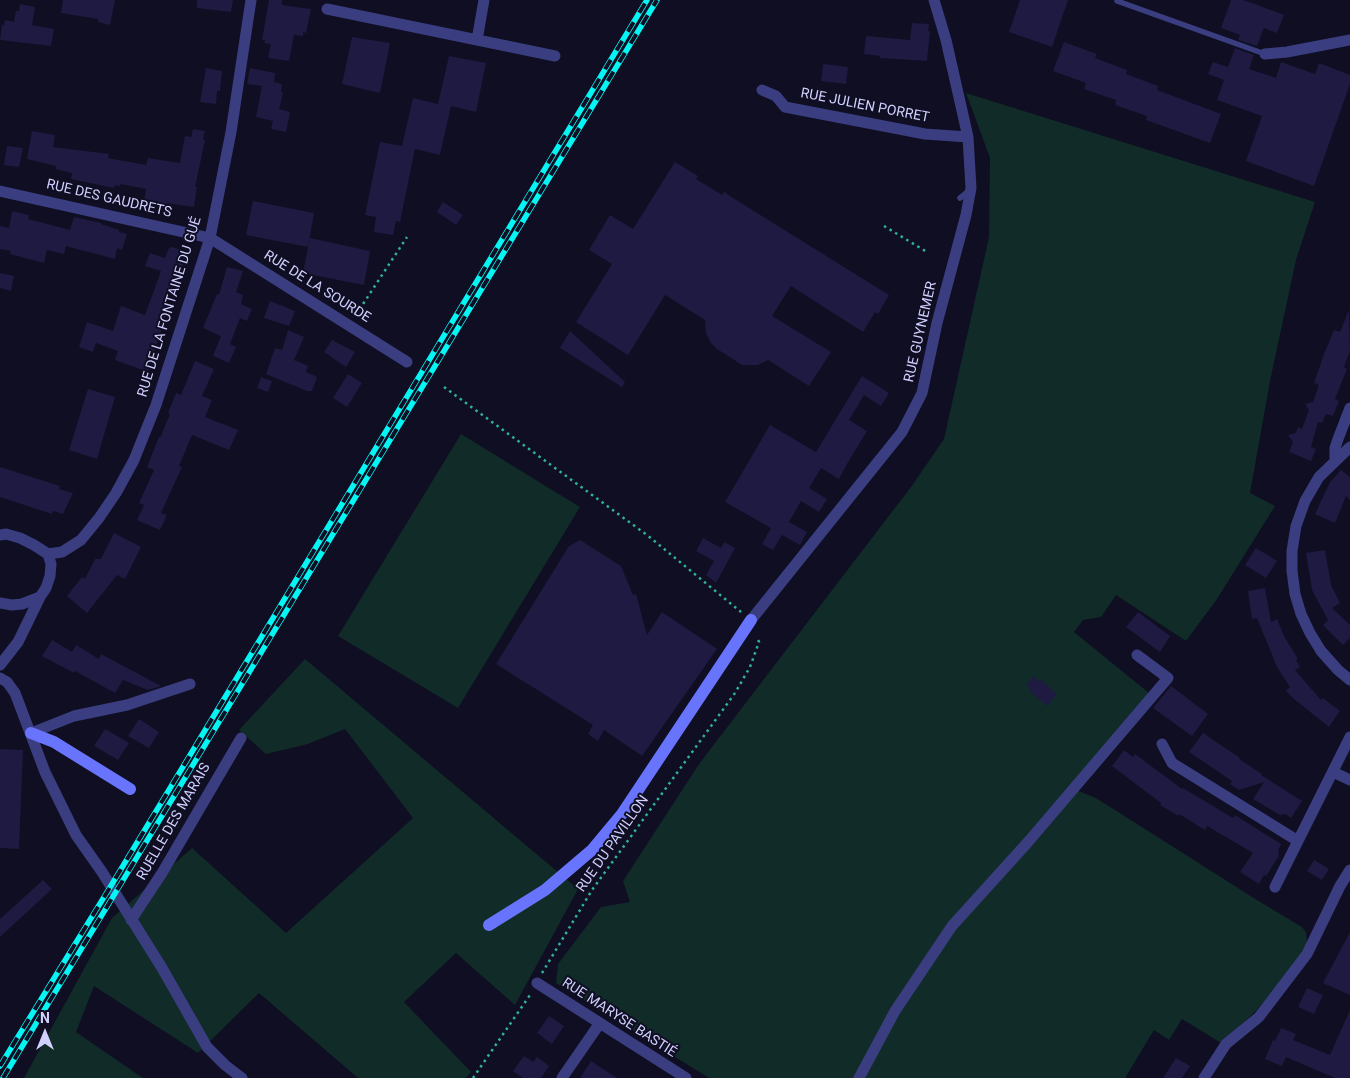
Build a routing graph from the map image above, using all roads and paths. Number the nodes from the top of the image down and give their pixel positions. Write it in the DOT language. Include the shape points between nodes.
graph roads {
  1 [pos="251,0"];
  2 [pos="484,0"];
  3 [pos="934,0"];
  4 [pos="1117,1"];
  5 [pos="327,9"];
  6 [pos="477,40"];
  7 [pos="1350,40"];
  8 [pos="1265,54"];
  9 [pos="555,56"];
  10 [pos="762,90"];
  11 [pos="968,137"];
  12 [pos="972,188"];
  13 [pos="0,190"];
  14 [pos="960,198"];
  15 [pos="884,226"];
  16 [pos="407,237"];
  17 [pos="210,238"];
  18 [pos="926,252"];
  19 [pos="342,321"];
  20 [pos="407,362"];
  21 [pos="444,387"];
  22 [pos="1350,408"];
  23 [pos="1350,447"];
  24 [pos="1335,459"];
  25 [pos="2,534"];
  26 [pos="48,554"];
  27 [pos="40,597"];
  28 [pos="0,603"];
  29 [pos="751,620"];
  30 [pos="1137,655"];
  31 [pos="0,665"];
  32 [pos="0,678"];
  33 [pos="1350,680"];
  34 [pos="190,684"];
  35 [pos="31,733"];
  36 [pos="1350,737"];
  37 [pos="241,738"];
  38 [pos="1162,744"];
  39 [pos="1333,772"];
  40 [pos="1350,780"];
  41 [pos="130,789"];
  42 [pos="1298,841"];
  43 [pos="1350,870"];
  44 [pos="1275,888"];
  45 [pos="131,920"];
  46 [pos="489,925"];
  47 [pos="536,982"];
  48 [pos="600,1023"];
  49 [pos="242,1078"];
  50 [pos="473,1078"];
  51 [pos="562,1078"];
  52 [pos="686,1078"];
  53 [pos="859,1078"];
  54 [pos="1204,1078"];
  1 -- 17 [label="street, RUE DE LA FONTAINE DU GUÉ" via="231,132"];
  2 -- 6 [label="street"];
  3 -- 11 [label="street, RUE GUYNEMER"];
  4 -- 8 [label="lane"];
  5 -- 6 [label="street"];
  6 -- 9 [label="street"];
  7 -- 8 [label="street"];
  10 -- 11 [label="street, RUE JULIEN PORRET" via="776,96 785,106 925,134"];
  11 -- 12 [label="street, RUE GUYNEMER"];
  12 -- 14 [label="lane"];
  12 -- 29 [label="street, RUE GUYNEMER" via="922,393 902,432"];
  13 -- 17 [label="street, RUE DES GAUDRETS"];
  15 -- 18 [label="path"];
  16 -- 19 [label="path" via="363,304"];
  17 -- 19 [label="street, RUE DE LA SOURDE"];
  17 -- 26 [label="street, RUE DE LA FONTAINE DU GUÉ" via="156,404 134,460 116,493 81,540 62,552"];
  19 -- 20 [label="street, RUE DE LA SOURDE"];
  21 -- 29 [label="path" via="647,535"];
  22 -- 24 [label="street" via="1335,448"];
  23 -- 24 [label="street"];
  24 -- 33 [label="street" via="1319,477 1305,501 1296,526 1292,571 1295,594 1310,633 1321,651"];
  25 -- 26 [label="street" via="20,538"];
  26 -- 27 [label="street" via="50,576"];
  27 -- 28 [label="street" via="22,604"];
  27 -- 31 [label="street" via="18,642"];
  29 -- 46 [label="main road" via="622,814 592,850 544,890"];
  29 -- 47 [label="path, RUE DU PAVILLON" via="759,642 750,667 735,693 592,890"];
  30 -- 53 [label="street" via="1168,678 952,926 895,1011"];
  32 -- 35 [label="street" via="15,693"];
  34 -- 35 [label="street" via="127,705 74,716"];
  35 -- 41 [label="main road" via="54,742"];
  35 -- 45 [label="street" via="45,772 76,835"];
  36 -- 39 [label="street"];
  37 -- 45 [label="street, RUELLE DES MARAIS"];
  38 -- 42 [label="street" via="1172,763"];
  39 -- 40 [label="street"];
  39 -- 42 [label="street"];
  42 -- 44 [label="street"];
  43 -- 54 [label="street" via="1307,954 1259,1017 1226,1044"];
  45 -- 49 [label="street" via="207,1047"];
  47 -- 48 [label="street, RUE MARYSE BASTIÉ"];
  47 -- 50 [label="path, RUE DU PAVILLON" via="527,1002"];
  48 -- 51 [label="street"];
  48 -- 52 [label="street, RUE MARYSE BASTIÉ"];
}
